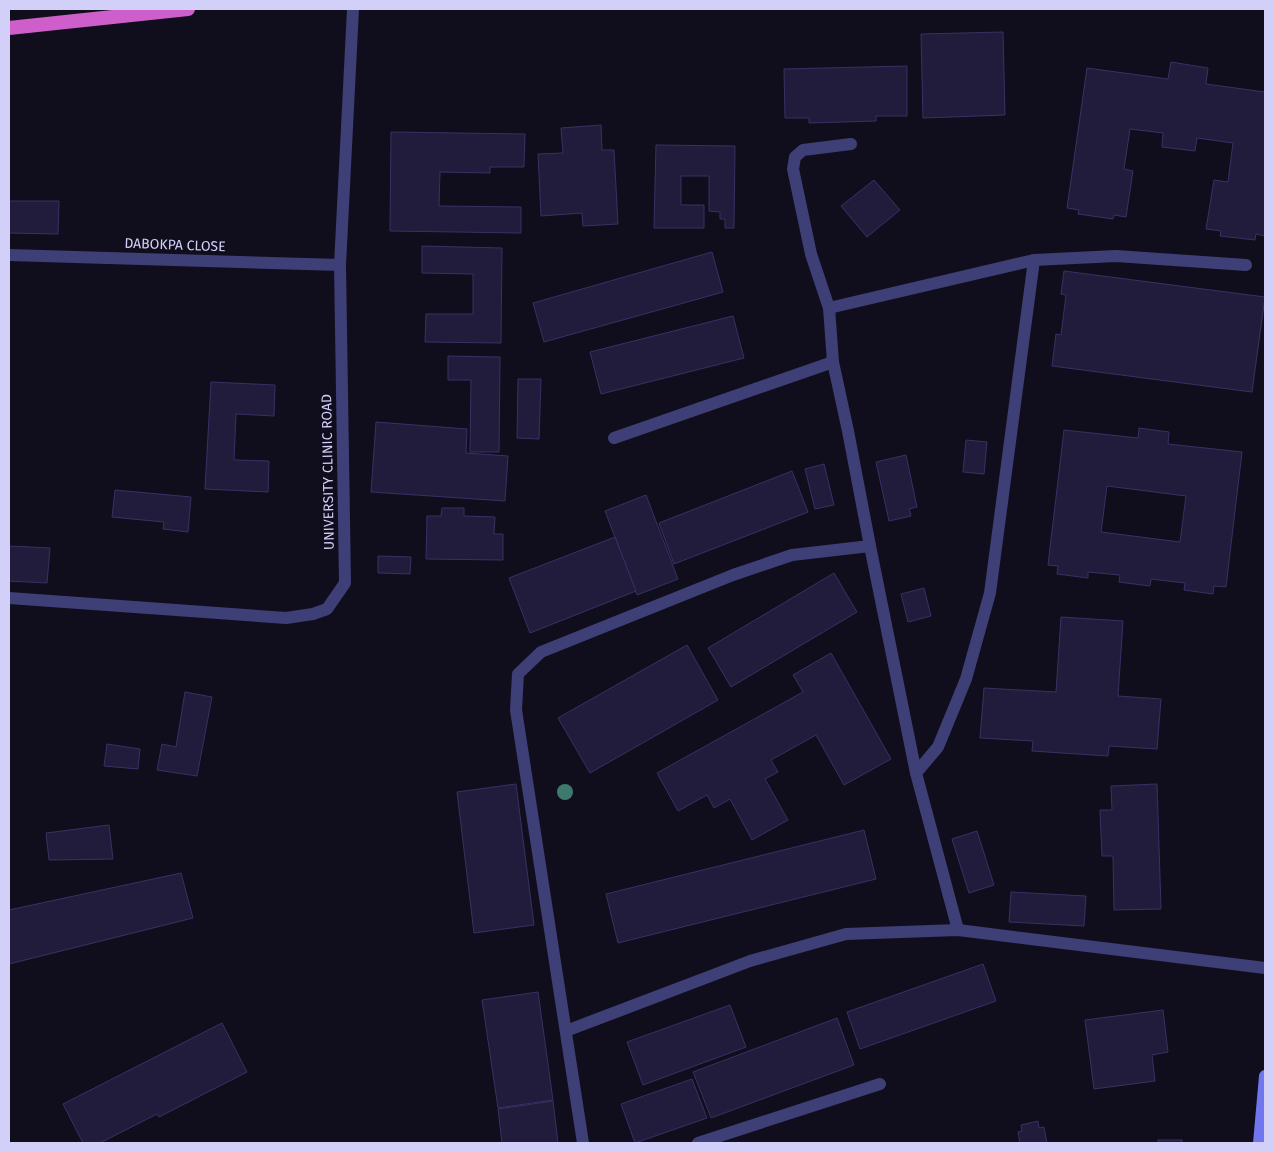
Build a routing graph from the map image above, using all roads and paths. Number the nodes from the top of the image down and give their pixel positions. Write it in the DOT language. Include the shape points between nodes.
graph roads {
  1 [pos="188,9"];
  2 [pos="353,9"];
  3 [pos="9,28"];
  4 [pos="851,144"];
  5 [pos="9,255"];
  6 [pos="1034,260"];
  7 [pos="340,265"];
  8 [pos="1246,265"];
  9 [pos="829,308"];
  10 [pos="833,362"];
  11 [pos="614,438"];
  12 [pos="870,546"];
  13 [pos="9,598"];
  14 [pos="916,773"];
  15 [pos="958,930"];
  16 [pos="1265,968"];
  17 [pos="566,1031"];
  18 [pos="1265,1076"];
  19 [pos="880,1084"];
  20 [pos="583,1143"];
  21 [pos="698,1143"];
  22 [pos="1259,1143"];
  1 -- 3 [label="highway"];
  2 -- 7 [label="street, UNIVERSITY CLINIC ROAD"];
  4 -- 9 [label="street" via="802,150 795,157 793,169 812,254"];
  5 -- 7 [label="street, DABOKPA CLOSE"];
  6 -- 8 [label="street" via="1116,256"];
  6 -- 9 [label="street"];
  6 -- 14 [label="street" via="990,593 966,679 938,747"];
  7 -- 13 [label="street, UNIVERSITY CLINIC ROAD" via="345,583 326,609 286,618"];
  9 -- 10 [label="street"];
  10 -- 11 [label="street"];
  10 -- 12 [label="street"];
  12 -- 14 [label="street"];
  12 -- 17 [label="street" via="792,555 733,575 541,652 518,674 516,710"];
  14 -- 15 [label="street"];
  15 -- 16 [label="street"];
  15 -- 17 [label="street" via="846,934 750,961"];
  17 -- 20 [label="street"];
  18 -- 22 [label="main road"];
  19 -- 21 [label="street"];
}
